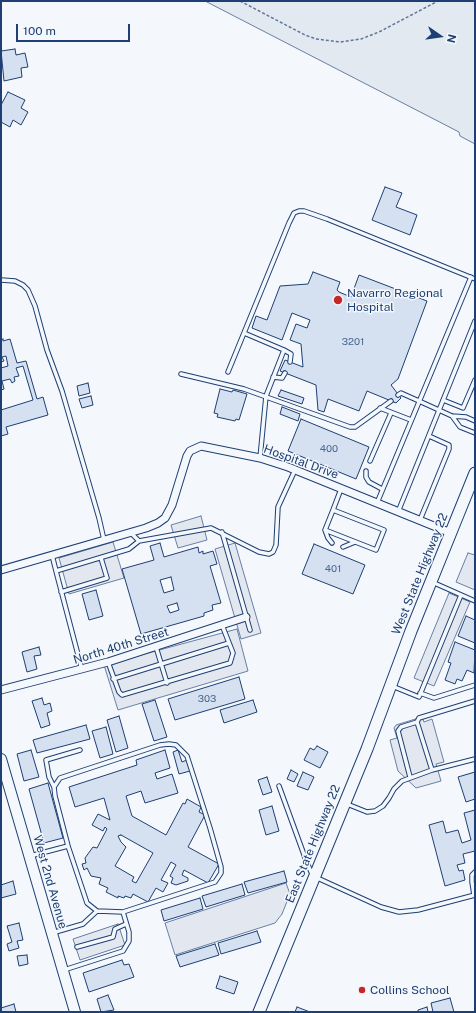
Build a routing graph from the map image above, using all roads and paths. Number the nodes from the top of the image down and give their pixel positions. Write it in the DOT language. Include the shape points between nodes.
graph roads {
  1 [pos="240,1"];
  2 [pos="438,1"];
  3 [pos="471,278"];
  4 [pos="475,279"];
  5 [pos="1,280"];
  6 [pos="475,321"];
  7 [pos="244,333"];
  8 [pos="284,350"];
  9 [pos="290,362"];
  10 [pos="228,372"];
  11 [pos="286,373"];
  12 [pos="181,374"];
  13 [pos="273,378"];
  14 [pos="475,380"];
  15 [pos="398,395"];
  16 [pos="266,396"];
  17 [pos="443,400"];
  18 [pos="390,401"];
  19 [pos="419,401"];
  20 [pos="380,408"];
  21 [pos="439,410"];
  22 [pos="391,413"];
  23 [pos="452,416"];
  24 [pos="411,420"];
  25 [pos="475,421"];
  26 [pos="475,434"];
  27 [pos="428,436"];
  28 [pos="260,458"];
  29 [pos="370,461"];
  30 [pos="295,470"];
  31 [pos="366,471"];
  32 [pos="475,473"];
  33 [pos="341,489"];
  34 [pos="382,489"];
  35 [pos="377,503"];
  36 [pos="333,510"];
  37 [pos="398,512"];
  38 [pos="420,520"];
  39 [pos="325,530"];
  40 [pos="222,532"];
  41 [pos="131,533"];
  42 [pos="451,534"];
  43 [pos="104,540"];
  44 [pos="139,541"];
  45 [pos="355,542"];
  46 [pos="332,543"];
  47 [pos="344,547"];
  48 [pos="52,555"];
  49 [pos="101,558"];
  50 [pos="1,570"];
  51 [pos="56,571"];
  52 [pos="431,581"];
  53 [pos="61,592"];
  54 [pos="461,595"];
  55 [pos="475,601"];
  56 [pos="246,617"];
  57 [pos="222,625"];
  58 [pos="250,630"];
  59 [pos="229,643"];
  60 [pos="156,647"];
  61 [pos="108,662"];
  62 [pos="161,664"];
  63 [pos="82,670"];
  64 [pos="113,679"];
  65 [pos="168,683"];
  66 [pos="475,685"];
  67 [pos="390,686"];
  68 [pos="1,690"];
  69 [pos="420,692"];
  70 [pos="475,701"];
  71 [pos="417,722"];
  72 [pos="80,750"];
  73 [pos="1,759"];
  74 [pos="475,759"];
  75 [pos="432,770"];
  76 [pos="410,777"];
  77 [pos="279,786"];
  78 [pos="54,787"];
  79 [pos="344,803"];
  80 [pos="68,846"];
  81 [pos="29,856"];
  82 [pos="475,872"];
  83 [pos="313,876"];
  84 [pos="474,895"];
  85 [pos="97,911"];
  86 [pos="123,912"];
  87 [pos="126,924"];
  88 [pos="51,933"];
  89 [pos="77,947"];
  90 [pos="62,970"];
  91 [pos="75,1012"];
  92 [pos="259,1012"];
  1 -- 2 [label="path" via="305,35 340,42 379,32"];
  3 -- 4 [label="lane"];
  3 -- 7 [label="lane" via="327,218 299,211 294,213 289,223"];
  3 -- 19 [label="lane"];
  5 -- 43 [label="lane" via="15,281 23,285 35,306"];
  6 -- 17 [label="lane"];
  7 -- 8 [label="lane"];
  7 -- 10 [label="lane"];
  8 -- 9 [label="lane" via="291,354"];
  8 -- 13 [label="lane"];
  11 -- 13 [label="lane" via="282,378"];
  12 -- 16 [label="lane"];
  13 -- 16 [label="lane"];
  14 -- 17 [label="lane" via="463,408"];
  15 -- 19 [label="lane"];
  16 -- 20 [label="lane" via="355,427"];
  16 -- 28 [label="lane"];
  17 -- 21 [label="lane"];
  18 -- 20 [label="lane"];
  19 -- 21 [label="lane"];
  19 -- 24 [label="lane"];
  20 -- 22 [label="lane"];
  21 -- 23 [label="lane"];
  21 -- 27 [label="lane"];
  22 -- 24 [label="lane"];
  22 -- 29 [label="lane"];
  23 -- 25 [label="lane"];
  23 -- 26 [label="lane" via="460,427"];
  24 -- 34 [label="lane"];
  27 -- 37 [label="lane"];
  27 -- 38 [label="lane" via="449,445 449,449"];
  28 -- 30 [label="street, Hospital Drive"];
  28 -- 41 [label="street, Hospital Drive" via="196,447 187,456 172,505 164,518 158,523"];
  30 -- 33 [label="street, Hospital Drive"];
  30 -- 40 [label="lane" via="278,507 276,545 273,552 259,552"];
  31 -- 34 [label="lane" via="369,482"];
  32 -- 42 [label="main road, West State Highway 22"];
  33 -- 35 [label="street, Hospital Drive"];
  33 -- 36 [label="lane"];
  34 -- 35 [label="lane"];
  35 -- 37 [label="street, Hospital Drive"];
  36 -- 39 [label="lane"];
  36 -- 45 [label="lane" via="384,530 376,550"];
  37 -- 38 [label="street, Hospital Drive"];
  38 -- 42 [label="street, Hospital Drive"];
  39 -- 45 [label="lane"];
  39 -- 46 [label="lane"];
  40 -- 44 [label="lane" via="211,528 199,529 180,535"];
  40 -- 56 [label="lane"];
  41 -- 43 [label="street, Hospital Drive"];
  41 -- 44 [label="lane"];
  42 -- 52 [label="main road, West State Highway 22"];
  43 -- 48 [label="street, Hospital Drive"];
  44 -- 49 [label="lane" via="129,550"];
  45 -- 47 [label="lane"];
  48 -- 50 [label="street, Hospital Drive"];
  48 -- 51 [label="lane"];
  49 -- 51 [label="lane"];
  49 -- 53 [label="lane" via="107,578"];
  51 -- 53 [label="lane"];
  52 -- 54 [label="lane"];
  52 -- 67 [label="main road, West State Highway 22"];
  53 -- 63 [label="lane"];
  54 -- 55 [label="lane"];
  54 -- 69 [label="lane"];
  56 -- 57 [label="street, North 40th Street"];
  56 -- 58 [label="lane"];
  57 -- 59 [label="lane"];
  57 -- 60 [label="street, North 40th Street"];
  59 -- 62 [label="lane"];
  59 -- 65 [label="lane" via="233,653 230,663"];
  60 -- 61 [label="street, North 40th Street"];
  60 -- 62 [label="lane"];
  61 -- 63 [label="street, North 40th Street"];
  61 -- 64 [label="lane"];
  62 -- 64 [label="lane"];
  62 -- 65 [label="lane"];
  63 -- 68 [label="street, North 40th Street"];
  64 -- 65 [label="lane" via="122,695"];
  66 -- 69 [label="lane" via="434,698"];
  67 -- 69 [label="lane" via="419,697"];
  67 -- 79 [label="main road, East State Highway 22"];
  70 -- 71 [label="lane" via="423,715"];
  71 -- 75 [label="lane"];
  71 -- 76 [label="lane" via="401,727 398,731"];
  72 -- 78 [label="lane" via="46,760"];
  73 -- 81 [label="street, West 2nd Avenue"];
  74 -- 75 [label="lane"];
  75 -- 76 [label="lane"];
  76 -- 79 [label="lane" via="402,781 383,806 375,811 367,812"];
  77 -- 83 [label="lane"];
  78 -- 80 [label="lane"];
  78 -- 86 [label="lane" via="60,778 160,745 176,745 187,756 221,867 219,878 214,882"];
  79 -- 83 [label="main road, East State Highway 22"];
  80 -- 81 [label="lane"];
  80 -- 85 [label="lane" via="87,903"];
  81 -- 88 [label="street, West 2nd Avenue"];
  82 -- 84 [label="lane" via="472,875"];
  83 -- 84 [label="lane" via="381,907 399,912 418,910"];
  83 -- 92 [label="main road, East State Highway 22"];
  85 -- 86 [label="lane"];
  85 -- 88 [label="lane" via="83,924"];
  86 -- 87 [label="lane"];
  87 -- 89 [label="lane" via="115,929 113,937"];
  87 -- 90 [label="lane" via="128,941 123,951"];
  88 -- 90 [label="street, West 2nd Avenue"];
  90 -- 91 [label="street, West 2nd Avenue"];
}
